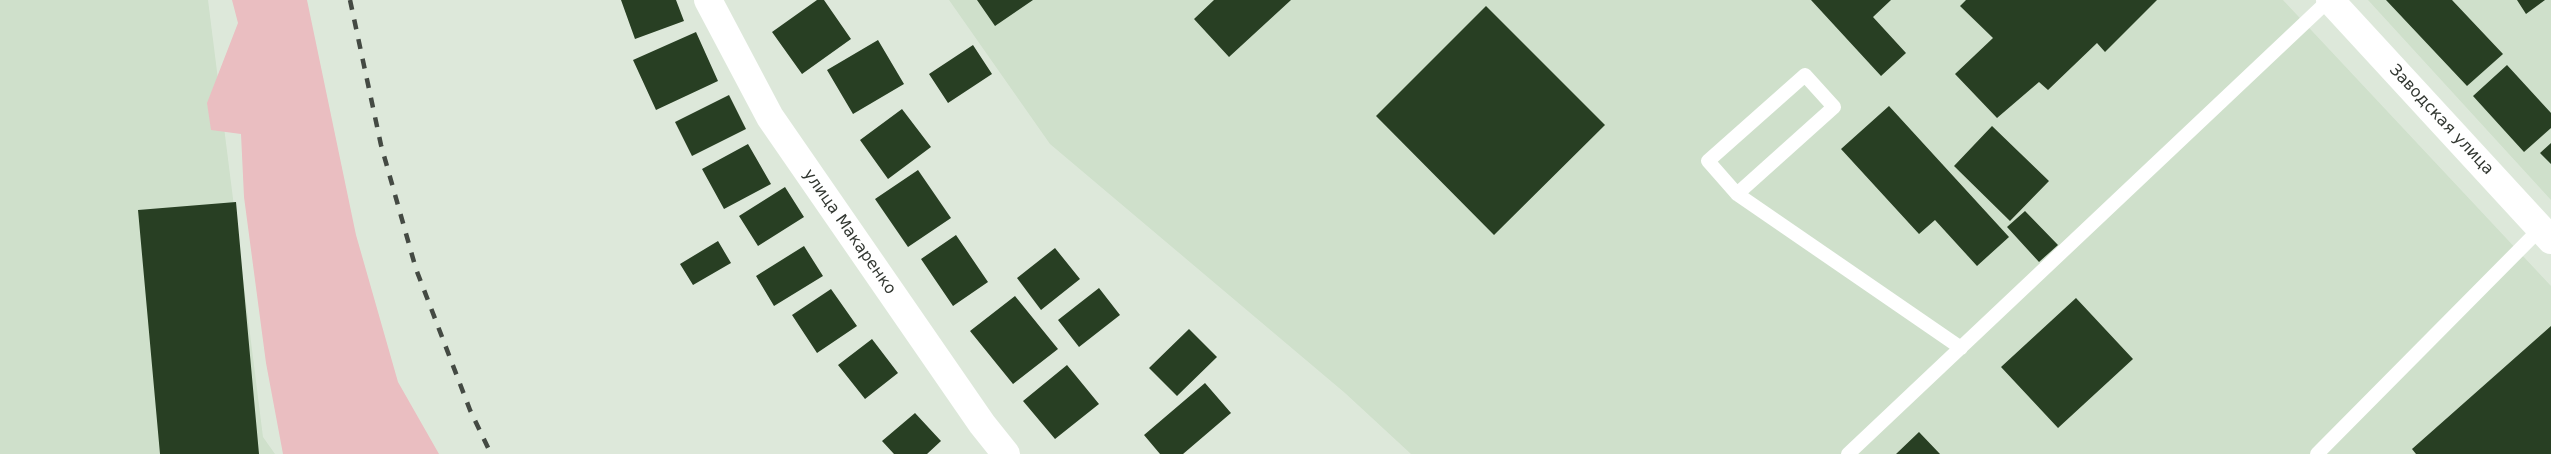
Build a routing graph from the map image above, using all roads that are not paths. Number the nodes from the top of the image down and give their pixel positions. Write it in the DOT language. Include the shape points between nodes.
graph roads {
  1 [pos="708,0"];
  2 [pos="2330,0"];
  3 [pos="1737,194"];
  4 [pos="2546,234"];
  5 [pos="1960,348"];
  6 [pos="1006,454"];
  7 [pos="1848,454"];
  8 [pos="2317,454"];
  1 -- 6 [label="street, улица Макаренко" via="770,117"];
  2 -- 4 [label="street, Заводская улица"];
  2 -- 5 [label="lane"];
  3 -- 3 [label="lane" via="1834,107 1805,75 1708,161"];
  3 -- 5 [label="lane"];
  4 -- 8 [label="lane"];
  5 -- 7 [label="lane"];
}
